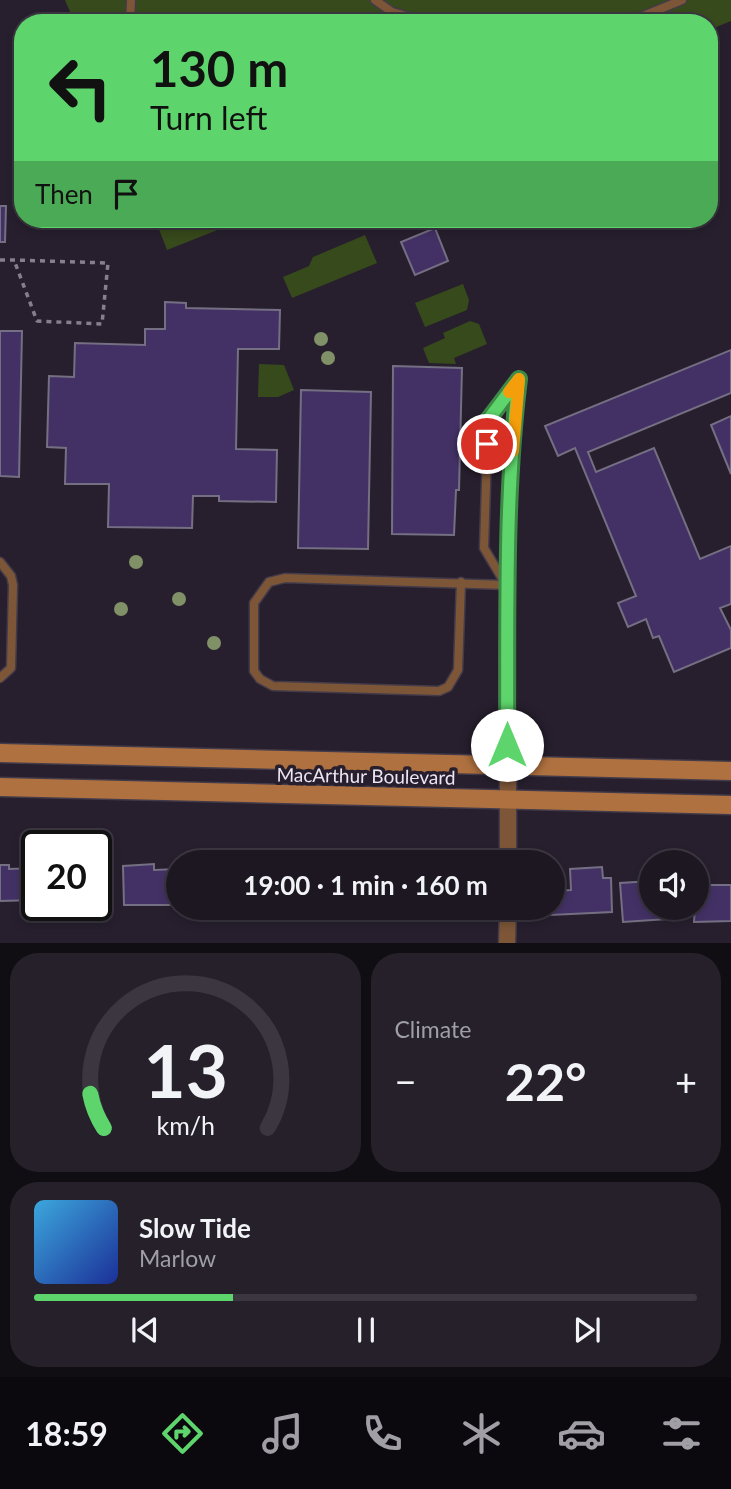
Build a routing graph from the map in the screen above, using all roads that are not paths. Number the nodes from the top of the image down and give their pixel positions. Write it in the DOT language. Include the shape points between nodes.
graph roads {
  1 [pos="375,0"];
  2 [pos="682,0"];
  3 [pos="392,12"];
  4 [pos="399,14"];
  5 [pos="647,14"];
  6 [pos="0,562"];
  7 [pos="461,582"];
  8 [pos="506,585"];
  9 [pos="0,678"];
  10 [pos="0,753"];
  11 [pos="508,766"];
  12 [pos="731,771"];
  13 [pos="0,787"];
  14 [pos="509,800"];
  15 [pos="731,806"];
  16 [pos="508,850"];
  17 [pos="508,920"];
  18 [pos="507,943"];
  1 -- 3 [label="lane"];
  2 -- 5 [label="lane"];
  3 -- 4 [label="lane"];
  6 -- 9 [label="lane" via="13,585 11,668"];
  7 -- 7 [label="lane" via="285,578 269,582 254,603 254,671 273,685 439,691 448,687 458,670"];
  7 -- 8 [label="lane"];
  8 -- 8 [label="lane" via="511,549 519,379 488,420 484,548"];
  8 -- 11 [label="lane"];
  10 -- 11 [label="street, MacArthur Boulevard"];
  11 -- 12 [label="street, MacArthur Boulevard"];
  11 -- 14 [label="street"];
  13 -- 14 [label="street, MacArthur Boulevard"];
  14 -- 15 [label="street, MacArthur Boulevard"];
  14 -- 16 [label="street"];
  17 -- 18 [label="street"];
}
